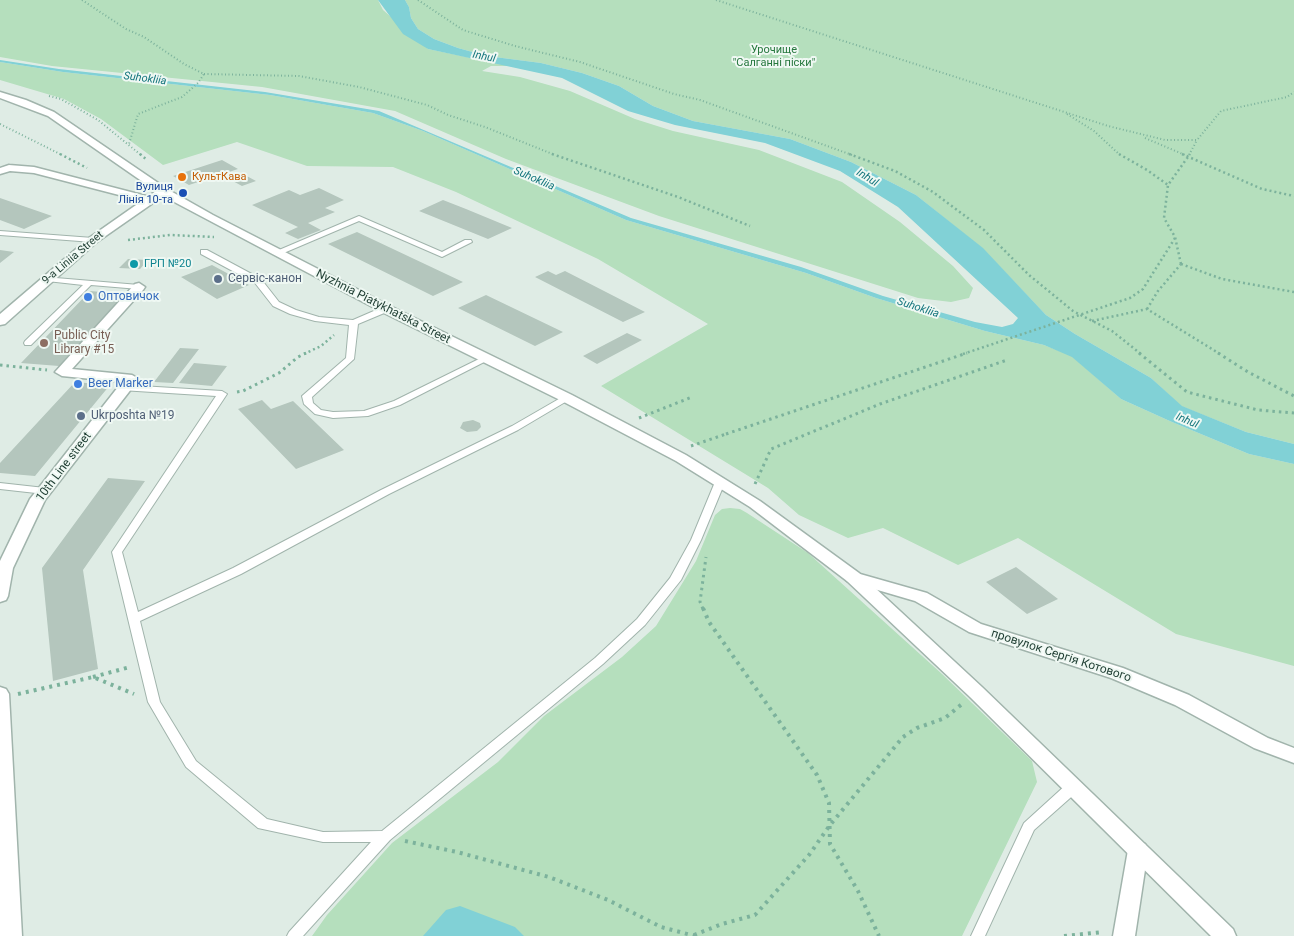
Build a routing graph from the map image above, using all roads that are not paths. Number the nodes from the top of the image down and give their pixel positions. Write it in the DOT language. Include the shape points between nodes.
graph roads {
  1 [pos="0,95"];
  2 [pos="3,169"];
  3 [pos="162,191"];
  4 [pos="150,200"];
  5 [pos="0,232"];
  6 [pos="93,240"];
  7 [pos="468,242"];
  8 [pos="204,252"];
  9 [pos="276,253"];
  10 [pos="47,279"];
  11 [pos="89,283"];
  12 [pos="139,287"];
  13 [pos="386,310"];
  14 [pos="0,322"];
  15 [pos="354,323"];
  16 [pos="28,343"];
  17 [pos="486,359"];
  18 [pos="124,388"];
  19 [pos="567,398"];
  20 [pos="720,482"];
  21 [pos="0,486"];
  22 [pos="45,491"];
  23 [pos="853,578"];
  24 [pos="0,596"];
  25 [pos="133,619"];
  26 [pos="0,694"];
  27 [pos="0,698"];
  28 [pos="1294,756"];
  29 [pos="1073,787"];
  30 [pos="385,836"];
  31 [pos="1138,850"];
  32 [pos="1124,934"];
  33 [pos="10,936"];
  34 [pos="294,936"];
  35 [pos="978,936"];
  36 [pos="1225,936"];
  1 -- 3 [label="street, Nyzhnia Piatykhatska Street" via="51,114"];
  2 -- 4 [label="street" via="34,170"];
  3 -- 4 [label="street, 9-a Liniia Street"];
  3 -- 9 [label="street, Nyzhnia Piatykhatska Street"];
  4 -- 6 [label="street, 9-a Liniia Street"];
  5 -- 6 [label="lane"];
  6 -- 10 [label="street, 9-a Liniia Street"];
  7 -- 9 [label="lane" via="442,255 359,218"];
  8 -- 15 [label="lane" via="258,281 276,304 292,312"];
  9 -- 13 [label="street, Nyzhnia Piatykhatska Street"];
  10 -- 11 [label="lane"];
  10 -- 14 [label="street, 9-a Liniia Street"];
  11 -- 12 [label="lane"];
  11 -- 16 [label="lane"];
  12 -- 18 [label="street" via="62,372 132,378"];
  13 -- 15 [label="lane"];
  13 -- 17 [label="street, Nyzhnia Piatykhatska Street"];
  15 -- 17 [label="lane" via="350,359 307,396 309,404 318,412 365,414 389,406"];
  17 -- 19 [label="street, Nyzhnia Piatykhatska Street"];
  18 -- 22 [label="street, 10th Line street"];
  18 -- 25 [label="lane" via="222,394 117,552"];
  19 -- 20 [label="street, Nyzhnia Piatykhatska Street"];
  19 -- 25 [label="lane" via="237,571"];
  20 -- 23 [label="street, Nyzhnia Piatykhatska Street" via="755,504"];
  20 -- 30 [label="lane" via="675,580 641,622 599,661"];
  21 -- 22 [label="lane"];
  22 -- 24 [label="street, 10th Line street" via="38,499 5,568"];
  23 -- 28 [label="street, провулок Сергія Котового" via="921,597 975,628 1117,672 1182,700 1261,743"];
  23 -- 29 [label="street, Nyzhnia Piatykhatska Street"];
  25 -- 30 [label="lane" via="154,702 191,764 263,824 323,837"];
  26 -- 27 [label="street"];
  27 -- 33 [label="street"];
  29 -- 31 [label="street, Nyzhnia Piatykhatska Street"];
  29 -- 35 [label="lane" via="1030,827"];
  30 -- 34 [label="lane"];
  31 -- 32 [label="street"];
  31 -- 36 [label="street, Nyzhnia Piatykhatska Street"];
}
